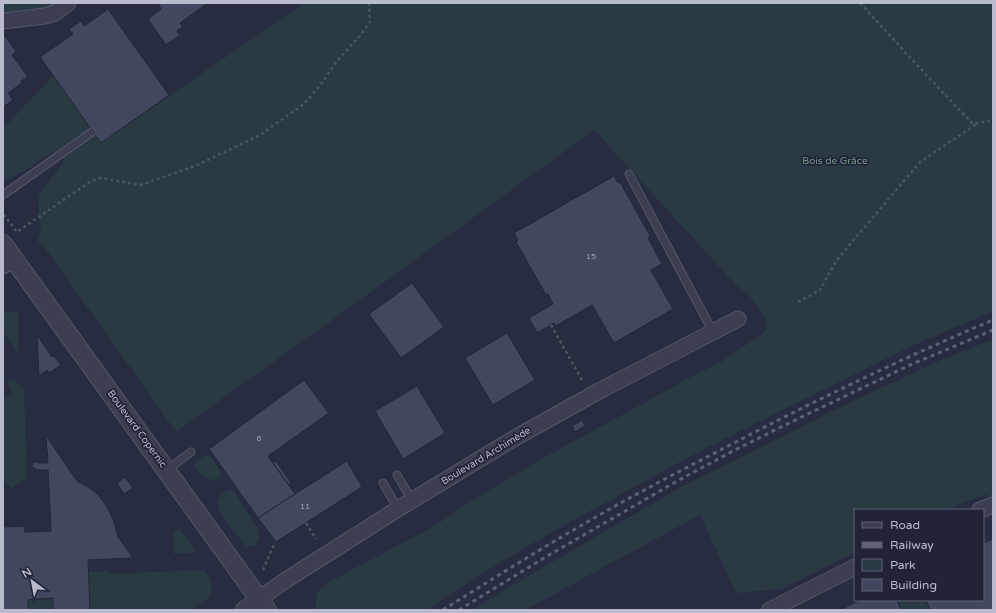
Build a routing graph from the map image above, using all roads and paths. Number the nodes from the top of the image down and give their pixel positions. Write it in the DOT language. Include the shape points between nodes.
graph roads {
  1 [pos="68,3"];
  2 [pos="369,3"];
  3 [pos="860,3"];
  4 [pos="3,21"];
  5 [pos="993,120"];
  6 [pos="978,123"];
  7 [pos="92,132"];
  8 [pos="628,174"];
  9 [pos="3,195"];
  10 [pos="3,217"];
  11 [pos="3,244"];
  12 [pos="8,263"];
  13 [pos="798,302"];
  14 [pos="738,319"];
  15 [pos="550,325"];
  16 [pos="713,332"];
  17 [pos="582,380"];
  18 [pos="191,452"];
  19 [pos="167,470"];
  20 [pos="397,475"];
  21 [pos="383,483"];
  22 [pos="412,500"];
  23 [pos="993,505"];
  24 [pos="398,509"];
  25 [pos="983,509"];
  26 [pos="306,523"];
  27 [pos="316,539"];
  28 [pos="275,542"];
  29 [pos="854,568"];
  30 [pos="263,570"];
  31 [pos="263,604"];
  32 [pos="243,610"];
  33 [pos="770,610"];
  1 -- 4 [label="street" via="55,13 45,16"];
  2 -- 10 [label="path" via="370,22 313,94 304,104 260,135 195,166 141,185 102,178 90,181 17,232 5,216"];
  3 -- 6 [label="path" via="973,124"];
  5 -- 6 [label="path"];
  6 -- 13 [label="path" via="920,162 836,262 820,290"];
  7 -- 9 [label="lane"];
  8 -- 16 [label="lane"];
  11 -- 12 [label="street, Boulevard Copernic"];
  12 -- 19 [label="street, Boulevard Copernic"];
  14 -- 16 [label="street, Boulevard Archimède"];
  15 -- 17 [label="path"];
  16 -- 22 [label="street, Boulevard Archimède" via="599,391"];
  18 -- 19 [label="lane"];
  19 -- 31 [label="street, Boulevard Copernic"];
  20 -- 22 [label="lane"];
  21 -- 24 [label="lane"];
  22 -- 24 [label="street, Boulevard Archimède"];
  23 -- 25 [label="street"];
  24 -- 31 [label="street, Boulevard Archimède"];
  26 -- 27 [label="path"];
  28 -- 30 [label="path"];
  29 -- 33 [label="street"];
  31 -- 32 [label="street, Boulevard Archimède"];
}
